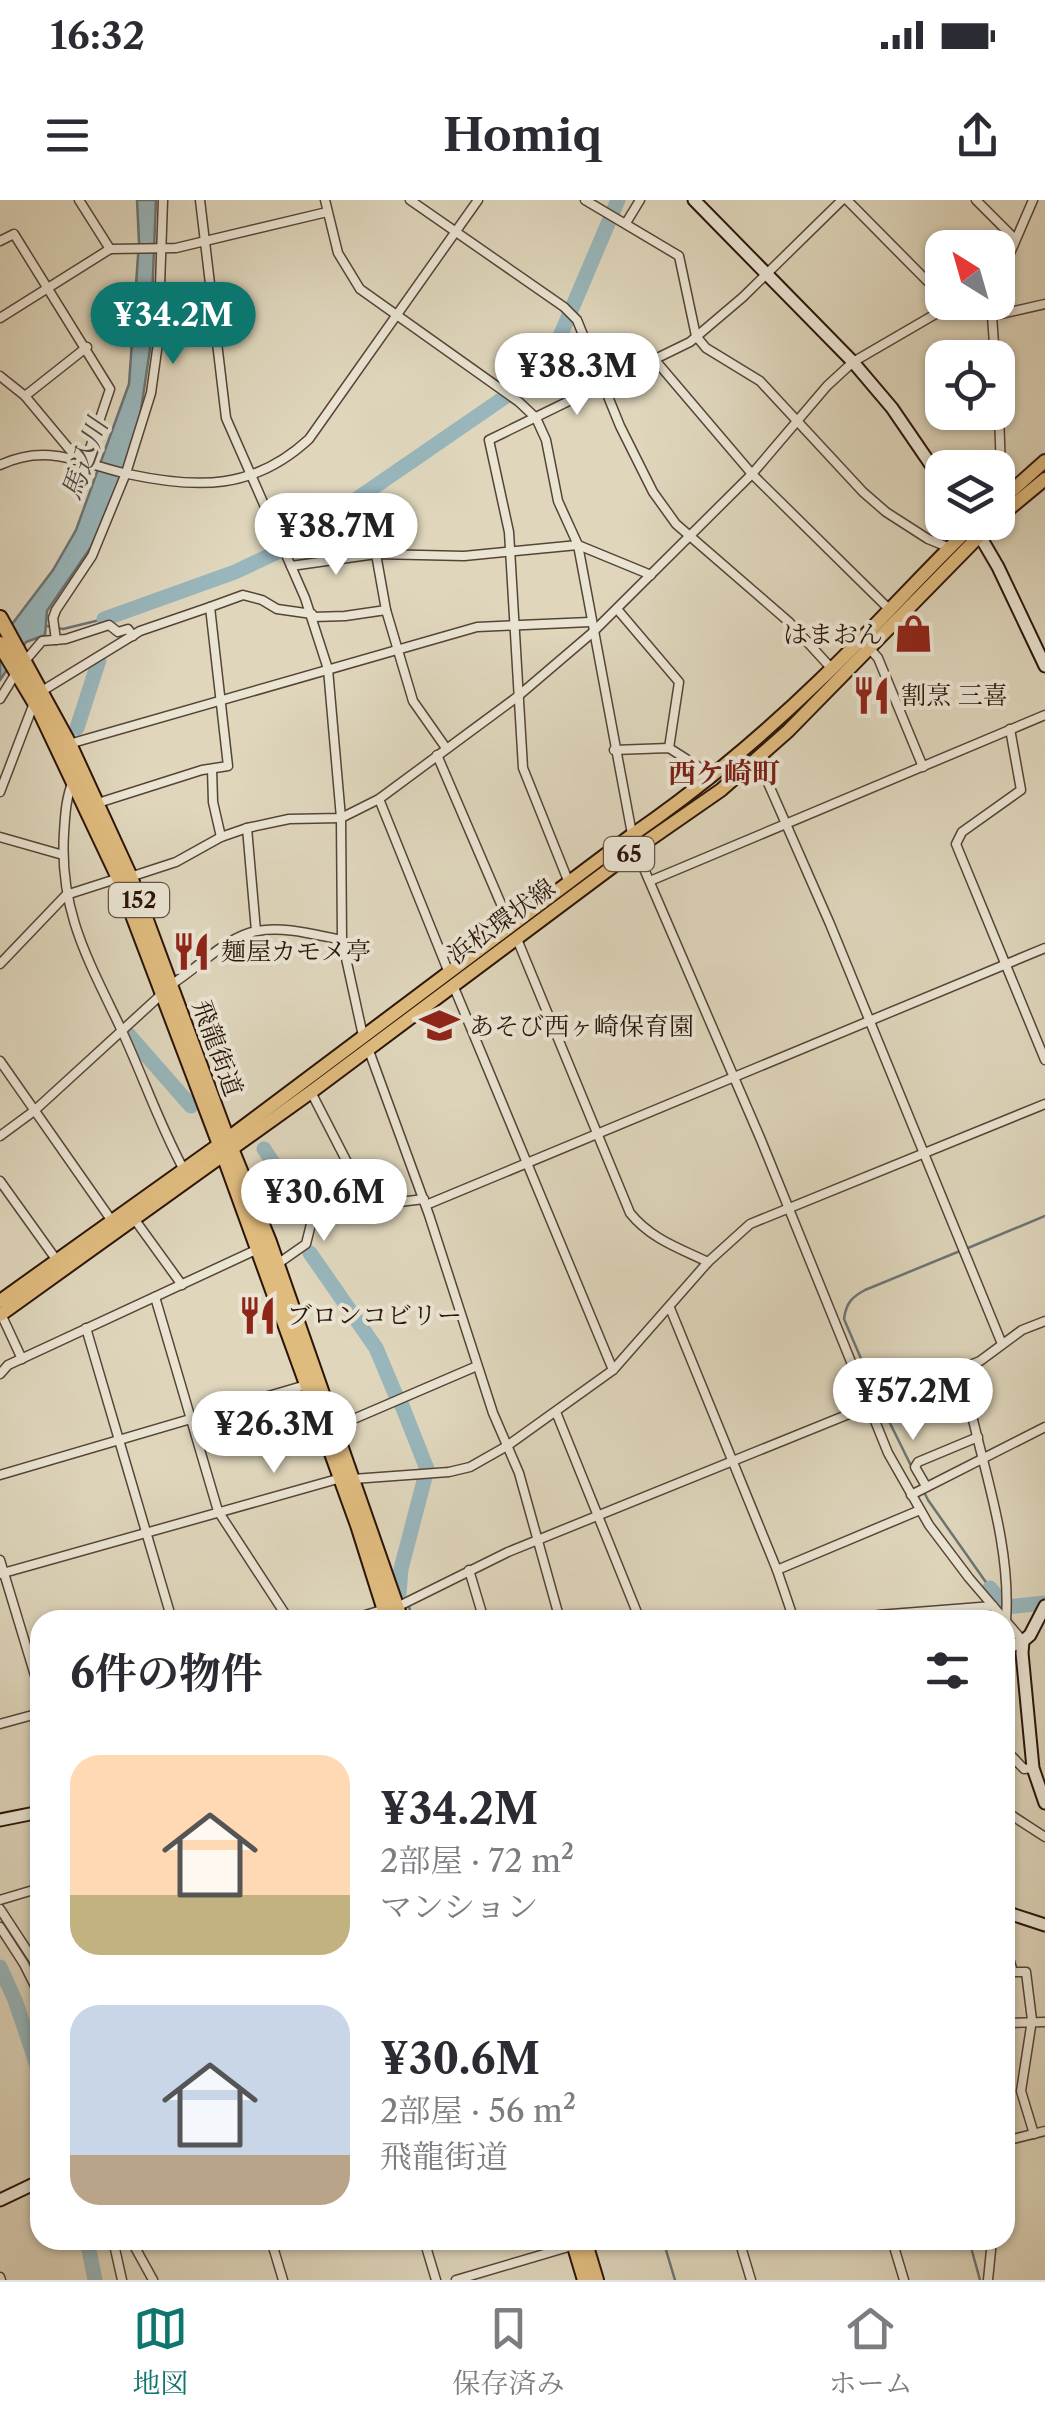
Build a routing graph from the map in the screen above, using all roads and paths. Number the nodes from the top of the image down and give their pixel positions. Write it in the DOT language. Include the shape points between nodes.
graph roads {
  1 [pos="79,200"];
  2 [pos="164,200"];
  3 [pos="200,200"];
  4 [pos="325,200"];
  5 [pos="410,200"];
  6 [pos="478,200"];
  7 [pos="585,200"];
  8 [pos="640,200"];
  9 [pos="694,200"];
  10 [pos="844,200"];
  11 [pos="976,200"];
  12 [pos="1033,200"];
  13 [pos="327,212"];
  14 [pos="623,222"];
  15 [pos="1006,230"];
  16 [pos="455,232"];
  17 [pos="1015,239"];
  18 [pos="205,240"];
  19 [pos="0,241"];
  20 [pos="110,248"];
  21 [pos="162,249"];
  22 [pos="767,274"];
  23 [pos="925,279"];
  24 [pos="48,286"];
  25 [pos="1045,304"];
  26 [pos="1015,310"];
  27 [pos="396,317"];
  28 [pos="0,318"];
  29 [pos="925,319"];
  30 [pos="696,336"];
  31 [pos="87,347"];
  32 [pos="655,360"];
  33 [pos="853,362"];
  34 [pos="0,376"];
  35 [pos="602,385"];
  36 [pos="25,396"];
  37 [pos="536,418"];
  38 [pos="796,423"];
  39 [pos="925,456"];
  40 [pos="75,457"];
  41 [pos="87,460"];
  42 [pos="1045,461"];
  43 [pos="0,465"];
  44 [pos="126,474"];
  45 [pos="752,474"];
  46 [pos="253,476"];
  47 [pos="1045,479"];
  48 [pos="1015,488"];
  49 [pos="1015,504"];
  50 [pos="689,539"];
  51 [pos="960,540"];
  52 [pos="964,540"];
  53 [pos="983,540"];
  54 [pos="578,545"];
  55 [pos="950,548"];
  56 [pos="510,553"];
  57 [pos="376,554"];
  58 [pos="292,566"];
  59 [pos="651,575"];
  60 [pos="210,607"];
  61 [pos="617,609"];
  62 [pos="889,609"];
  63 [pos="386,610"];
  64 [pos="312,616"];
  65 [pos="0,618"];
  66 [pos="590,622"];
  67 [pos="514,625"];
  68 [pos="592,634"];
  69 [pos="133,636"];
  70 [pos="55,638"];
  71 [pos="0,644"];
  72 [pos="398,649"];
  73 [pos="870,649"];
  74 [pos="1045,666"];
  75 [pos="20,667"];
  76 [pos="832,668"];
  77 [pos="328,669"];
  78 [pos="38,696"];
  79 [pos="516,697"];
  80 [pos="0,699"];
  81 [pos="220,700"];
  82 [pos="1045,715"];
  83 [pos="1010,729"];
  84 [pos="70,744"];
  85 [pos="446,748"];
  86 [pos="669,748"];
  87 [pos="614,750"];
  88 [pos="437,755"];
  89 [pos="757,758"];
  90 [pos="923,766"];
  91 [pos="212,769"];
  92 [pos="713,776"];
  93 [pos="74,778"];
  94 [pos="0,792"];
  95 [pos="378,798"];
  96 [pos="98,803"];
  97 [pos="341,818"];
  98 [pos="788,824"];
  99 [pos="247,828"];
  100 [pos="0,836"];
  101 [pos="222,837"];
  102 [pos="634,842"];
  103 [pos="63,855"];
  104 [pos="125,878"];
  105 [pos="650,881"];
  106 [pos="569,883"];
  107 [pos="66,895"];
  108 [pos="256,931"];
  109 [pos="514,932"];
  110 [pos="342,940"];
  111 [pos="1045,948"];
  112 [pos="0,964"];
  113 [pos="1006,965"];
  114 [pos="451,979"];
  115 [pos="167,988"];
  116 [pos="870,1021"];
  117 [pos="122,1031"];
  118 [pos="366,1042"];
  119 [pos="0,1060"];
  120 [pos="1045,1060"];
  121 [pos="734,1077"];
  122 [pos="312,1092"];
  123 [pos="1045,1104"];
  124 [pos="34,1112"];
  125 [pos="598,1135"];
  126 [pos="0,1136"];
  127 [pos="225,1146"];
  128 [pos="924,1153"];
  129 [pos="527,1163"];
  130 [pos="184,1170"];
  131 [pos="0,1180"];
  132 [pos="425,1202"];
  133 [pos="368,1204"];
  134 [pos="789,1209"];
  135 [pos="135,1220"];
  136 [pos="112,1222"];
  137 [pos="258,1249"];
  138 [pos="58,1262"];
  139 [pos="708,1262"];
  140 [pos="276,1265"];
  141 [pos="182,1285"];
  142 [pos="155,1297"];
  143 [pos="670,1308"];
  144 [pos="0,1310"];
  145 [pos="1044,1322"];
  146 [pos="86,1328"];
  147 [pos="1002,1344"];
  148 [pos="22,1359"];
  149 [pos="477,1366"];
  150 [pos="962,1368"];
  151 [pos="613,1370"];
  152 [pos="0,1374"];
  153 [pos="306,1385"];
  154 [pos="871,1406"];
  155 [pos="556,1412"];
  156 [pos="190,1419"];
  157 [pos="335,1427"];
  158 [pos="1045,1427"];
  159 [pos="978,1437"];
  160 [pos="120,1440"];
  161 [pos="507,1446"];
  162 [pos="985,1458"];
  163 [pos="733,1463"];
  164 [pos="0,1474"];
  165 [pos="347,1478"];
  166 [pos="920,1490"];
  167 [pos="920,1510"];
  168 [pos="218,1511"];
  169 [pos="599,1518"];
  170 [pos="146,1530"];
  171 [pos="540,1541"];
  172 [pos="0,1560"];
  173 [pos="469,1570"];
  174 [pos="778,1570"];
  175 [pos="2,1573"];
  176 [pos="993,1606"];
  177 [pos="1044,1607"];
  178 [pos="169,1610"];
  179 [pos="282,1610"];
  180 [pos="392,1610"];
  181 [pos="400,1610"];
  182 [pos="481,1610"];
  183 [pos="557,1610"];
  184 [pos="636,1610"];
  185 [pos="791,1610"];
  186 [pos="942,1610"];
  187 [pos="998,1610"];
  188 [pos="1008,1610"];
  189 [pos="1015,1628"];
  190 [pos="1024,1640"];
  191 [pos="1015,1644"];
  192 [pos="30,1661"];
  193 [pos="30,1715"];
  194 [pos="0,1724"];
  195 [pos="1015,1760"];
  196 [pos="1033,1768"];
  197 [pos="1045,1803"];
  198 [pos="30,1814"];
  199 [pos="1015,1817"];
  200 [pos="0,1820"];
  201 [pos="1045,1837"];
  202 [pos="30,1891"];
  203 [pos="0,1900"];
  204 [pos="0,1909"];
  205 [pos="1015,1915"];
  206 [pos="1045,1924"];
  207 [pos="0,1927"];
  208 [pos="30,1955"];
  209 [pos="1015,1972"];
  210 [pos="30,1976"];
  211 [pos="1045,2022"];
  212 [pos="1015,2023"];
  213 [pos="1030,2024"];
  214 [pos="1045,2131"];
  215 [pos="1034,2134"];
  216 [pos="1015,2139"];
  217 [pos="30,2186"];
  218 [pos="0,2200"];
  219 [pos="115,2250"];
  220 [pos="136,2250"];
  221 [pos="274,2250"];
  222 [pos="427,2250"];
  223 [pos="556,2250"];
  224 [pos="583,2250"];
  225 [pos="586,2250"];
  226 [pos="742,2250"];
  227 [pos="895,2250"];
  228 [pos="991,2250"];
  229 [pos="122,2280"];
  230 [pos="153,2280"];
  231 [pos="283,2280"];
  232 [pos="436,2280"];
  233 [pos="456,2280"];
  234 [pos="585,2280"];
  235 [pos="596,2280"];
  236 [pos="752,2280"];
  237 [pos="904,2280"];
  238 [pos="988,2280"];
  1 -- 20 [label="street"];
  2 -- 21 [label="street"];
  3 -- 18 [label="street"];
  4 -- 13 [label="street"];
  5 -- 16 [label="street"];
  6 -- 16 [label="street"];
  7 -- 14 [label="street"];
  8 -- 14 [label="street"];
  9 -- 22 [label="street"];
  10 -- 22 [label="street"];
  10 -- 23 [label="street"];
  11 -- 15 [label="street"];
  12 -- 17 [label="street"];
  13 -- 18 [label="street"];
  13 -- 27 [label="street" via="351,280"];
  14 -- 30 [label="street" via="678,256"];
  16 -- 27 [label="street"];
  16 -- 35 [label="street" via="564,306 586,334"];
  18 -- 21 [label="street"];
  18 -- 46 [label="street" via="226,418"];
  19 -- 24 [label="street" via="14,234"];
  20 -- 21 [label="street"];
  20 -- 24 [label="street"];
  21 -- 44 [label="street" via="158,344"];
  22 -- 30 [label="street"];
  22 -- 33 [label="street"];
  24 -- 28 [label="street"];
  24 -- 31 [label="street"];
  25 -- 26 [label="street"];
  27 -- 37 [label="street"];
  27 -- 46 [label="street" via="309,439"];
  29 -- 33 [label="street"];
  30 -- 32 [label="street"];
  30 -- 38 [label="street" via="760,380"];
  31 -- 36 [label="street"];
  31 -- 41 [label="street" via="110,388"];
  32 -- 35 [label="street"];
  32 -- 45 [label="street"];
  33 -- 38 [label="street"];
  33 -- 39 [label="street"];
  34 -- 36 [label="street"];
  35 -- 37 [label="street"];
  35 -- 50 [label="street" via="653,492"];
  36 -- 40 [label="street"];
  37 -- 54 [label="street" via="558,501"];
  37 -- 56 [label="street" via="489,440"];
  38 -- 45 [label="street"];
  38 -- 55 [label="street" via="886,512"];
  40 -- 41 [label="street"];
  40 -- 43 [label="street" via="42,455"];
  41 -- 44 [label="street"];
  42 -- 48 [label="main road"];
  44 -- 46 [label="street" via="200,481"];
  44 -- 70 [label="street" via="92,556 53,618"];
  45 -- 50 [label="street"];
  45 -- 62 [label="street"];
  46 -- 58 [label="street"];
  47 -- 49 [label="main road, 浜松環状線 / 65"];
  50 -- 59 [label="street"];
  50 -- 76 [label="street" via="789,622"];
  51 -- 55 [label="main road, 浜松環状線 / 65"];
  52 -- 73 [label="main road, 浜松環状線 / 65"];
  53 -- 74 [label="street"];
  54 -- 56 [label="street"];
  54 -- 59 [label="street"];
  54 -- 66 [label="street"];
  55 -- 62 [label="main road, 浜松環状線 / 65"];
  56 -- 57 [label="street"];
  56 -- 67 [label="street"];
  57 -- 58 [label="street"];
  57 -- 63 [label="street"];
  58 -- 64 [label="street"];
  59 -- 61 [label="street"];
  60 -- 64 [label="street" via="243,595"];
  60 -- 69 [label="street"];
  60 -- 81 [label="street"];
  61 -- 68 [label="street"];
  61 -- 86 [label="street" via="679,682"];
  62 -- 76 [label="main road, 浜松環状線 / 65"];
  63 -- 64 [label="street"];
  63 -- 72 [label="street"];
  64 -- 77 [label="street"];
  65 -- 75 [label="highway, 飛龍街道 / 152"];
  66 -- 67 [label="street"];
  66 -- 68 [label="street"];
  67 -- 72 [label="street" via="476,627"];
  67 -- 79 [label="street"];
  68 -- 79 [label="street"];
  68 -- 87 [label="street"];
  69 -- 70 [label="street" via="109,625"];
  69 -- 78 [label="street"];
  70 -- 75 [label="street" via="36,644"];
  71 -- 75 [label="highway, 飛龍街道 / 152"];
  72 -- 77 [label="street"];
  72 -- 85 [label="street" via="412,701"];
  73 -- 89 [label="main road, 浜松環状線 / 65"];
  73 -- 90 [label="street"];
  75 -- 78 [label="highway, 飛龍街道 / 152"];
  75 -- 80 [label="street"];
  76 -- 92 [label="main road, 浜松環状線 / 65"];
  77 -- 81 [label="street"];
  77 -- 97 [label="street"];
  78 -- 84 [label="highway, 飛龍街道 / 152"];
  78 -- 93 [label="highway, 飛龍街道 / 152"];
  78 -- 94 [label="street"];
  79 -- 85 [label="street"];
  79 -- 106 [label="street" via="523,768"];
  81 -- 84 [label="street"];
  81 -- 91 [label="street" via="228,766"];
  82 -- 83 [label="street"];
  83 -- 90 [label="street"];
  83 -- 113 [label="street" via="1022,790 962,832 956,844"];
  84 -- 96 [label="highway, 飛龍街道 / 152"];
  85 -- 88 [label="street"];
  86 -- 87 [label="street"];
  86 -- 92 [label="street"];
  87 -- 102 [label="street"];
  88 -- 95 [label="street"];
  88 -- 109 [label="street"];
  89 -- 98 [label="street"];
  89 -- 102 [label="main road, 浜松環状線 / 65" via="721,790"];
  90 -- 98 [label="street"];
  91 -- 96 [label="street"];
  91 -- 101 [label="street"];
  92 -- 102 [label="main road, 浜松環状線 / 65"];
  93 -- 103 [label="street"];
  93 -- 104 [label="highway, 飛龍街道 / 152"];
  95 -- 97 [label="street"];
  95 -- 114 [label="street"];
  96 -- 104 [label="highway, 飛龍街道 / 152"];
  97 -- 99 [label="street"];
  97 -- 110 [label="street"];
  98 -- 105 [label="street"];
  98 -- 116 [label="street"];
  99 -- 101 [label="street"];
  99 -- 108 [label="street"];
  100 -- 103 [label="street"];
  101 -- 104 [label="street" via="176,862"];
  102 -- 105 [label="street"];
  102 -- 106 [label="main road, 浜松環状線 / 65"];
  102 -- 109 [label="main road, 浜松環状線 / 65"];
  103 -- 107 [label="street"];
  104 -- 107 [label="street"];
  104 -- 115 [label="highway, 飛龍街道 / 152"];
  105 -- 121 [label="street"];
  106 -- 109 [label="main road, 浜松環状線 / 65"];
  107 -- 112 [label="street"];
  107 -- 117 [label="street" via="78,940"];
  108 -- 110 [label="street"];
  108 -- 115 [label="street"];
  109 -- 114 [label="main road, 浜松環状線 / 65"];
  109 -- 125 [label="street"];
  110 -- 118 [label="street"];
  111 -- 113 [label="street"];
  113 -- 116 [label="street"];
  113 -- 120 [label="street"];
  114 -- 118 [label="main road, 浜松環状線 / 65"];
  114 -- 129 [label="street"];
  115 -- 117 [label="street"];
  115 -- 127 [label="highway, 飛龍街道 / 152"];
  116 -- 121 [label="street"];
  116 -- 128 [label="street"];
  117 -- 124 [label="street"];
  117 -- 130 [label="street"];
  118 -- 122 [label="main road, 浜松環状線 / 65"];
  118 -- 127 [label="main road, 浜松環状線 / 65"];
  118 -- 132 [label="street"];
  119 -- 124 [label="street"];
  121 -- 125 [label="street"];
  121 -- 134 [label="street"];
  122 -- 127 [label="main road, 浜松環状線 / 65"];
  122 -- 133 [label="street"];
  123 -- 128 [label="street"];
  124 -- 126 [label="street"];
  124 -- 136 [label="street"];
  125 -- 129 [label="street"];
  125 -- 139 [label="street" via="642,1229"];
  127 -- 130 [label="main road, 浜松環状線 / 65"];
  127 -- 135 [label="main road, 浜松環状線 / 65"];
  127 -- 137 [label="highway, 飛龍街道 / 152"];
  127 -- 140 [label="highway, 飛龍街道 / 152"];
  128 -- 134 [label="street"];
  128 -- 147 [label="street"];
  129 -- 132 [label="street"];
  129 -- 151 [label="street"];
  130 -- 136 [label="main road, 浜松環状線 / 65"];
  131 -- 138 [label="street"];
  132 -- 133 [label="street"];
  132 -- 149 [label="street"];
  133 -- 140 [label="street" via="316,1219 306,1244"];
  134 -- 139 [label="street" via="750,1224"];
  134 -- 154 [label="street"];
  135 -- 141 [label="street"];
  135 -- 144 [label="main road, 浜松環状線 / 65"];
  136 -- 138 [label="main road, 浜松環状線 / 65"];
  137 -- 141 [label="street"];
  137 -- 153 [label="highway, 飛龍街道 / 152"];
  138 -- 144 [label="main road, 浜松環状線 / 65"];
  139 -- 143 [label="street"];
  140 -- 157 [label="highway, 飛龍街道 / 152"];
  141 -- 142 [label="street"];
  142 -- 146 [label="street"];
  142 -- 156 [label="street"];
  143 -- 151 [label="street"];
  143 -- 163 [label="street"];
  144 -- 148 [label="street"];
  145 -- 147 [label="street"];
  146 -- 148 [label="street"];
  146 -- 160 [label="street"];
  147 -- 150 [label="street"];
  148 -- 152 [label="street"];
  149 -- 157 [label="street"];
  149 -- 161 [label="street"];
  150 -- 154 [label="street"];
  150 -- 159 [label="street"];
  151 -- 155 [label="street"];
  153 -- 156 [label="street"];
  153 -- 165 [label="highway, 飛龍街道 / 152"];
  154 -- 163 [label="street"];
  154 -- 166 [label="street"];
  155 -- 161 [label="street"];
  155 -- 169 [label="street"];
  156 -- 160 [label="street"];
  156 -- 168 [label="street"];
  157 -- 165 [label="highway, 飛龍街道 / 152"];
  158 -- 162 [label="street"];
  159 -- 162 [label="street"];
  159 -- 166 [label="street" via="918,1462"];
  160 -- 164 [label="street"];
  160 -- 170 [label="street"];
  161 -- 165 [label="street" via="450,1472"];
  161 -- 171 [label="street"];
  162 -- 166 [label="street"];
  162 -- 188 [label="street"];
  163 -- 169 [label="street"];
  163 -- 174 [label="street"];
  165 -- 168 [label="street"];
  165 -- 180 [label="highway, 飛龍街道 / 152"];
  166 -- 167 [label="street"];
  167 -- 174 [label="street"];
  167 -- 176 [label="street"];
  168 -- 170 [label="street"];
  168 -- 179 [label="street"];
  169 -- 171 [label="street"];
  169 -- 184 [label="street"];
  170 -- 175 [label="street"];
  170 -- 178 [label="street"];
  171 -- 173 [label="street"];
  171 -- 183 [label="street"];
  172 -- 175 [label="street"];
  173 -- 181 [label="street"];
  173 -- 182 [label="street"];
  174 -- 185 [label="street"];
  175 -- 192 [label="street"];
  176 -- 186 [label="street"];
  176 -- 187 [label="street"];
  177 -- 190 [label="street"];
  189 -- 190 [label="street"];
  190 -- 191 [label="street"];
  190 -- 196 [label="street"];
  193 -- 194 [label="street"];
  195 -- 196 [label="street"];
  196 -- 197 [label="street"];
  198 -- 200 [label="street"];
  199 -- 201 [label="street"];
  202 -- 203 [label="street"];
  204 -- 208 [label="street"];
  205 -- 206 [label="street"];
  207 -- 210 [label="street"];
  209 -- 213 [label="street" via="1026,1972"];
  211 -- 213 [label="street"];
  212 -- 213 [label="street"];
  213 -- 215 [label="street" via="1021,2091"];
  214 -- 215 [label="street"];
  215 -- 216 [label="street"];
  217 -- 218 [label="street"];
  219 -- 229 [label="street"];
  220 -- 230 [label="street"];
  221 -- 231 [label="street"];
  222 -- 232 [label="street"];
  223 -- 233 [label="street"];
  224 -- 234 [label="highway"];
  225 -- 235 [label="highway"];
  226 -- 236 [label="street"];
  227 -- 237 [label="street"];
  228 -- 238 [label="street"];
}
